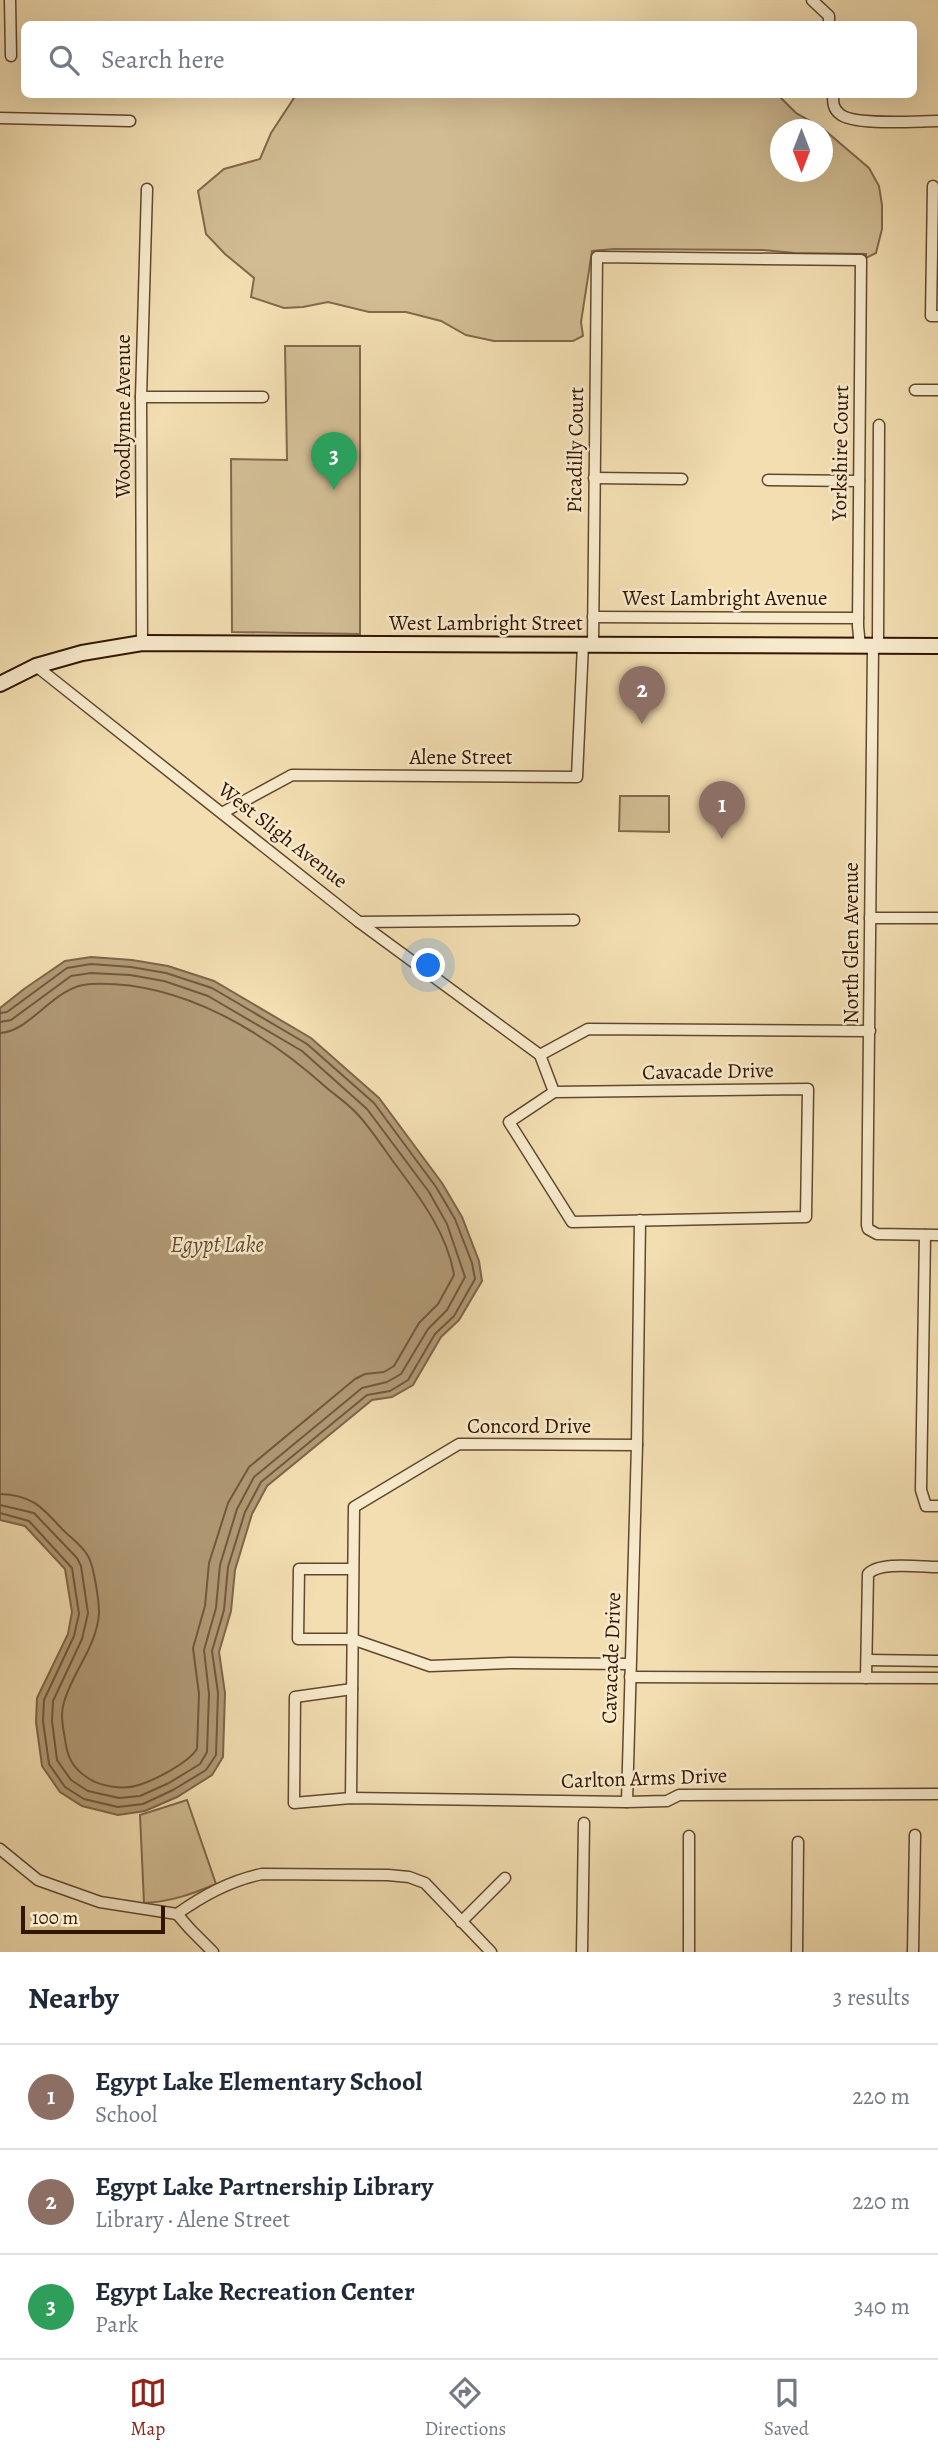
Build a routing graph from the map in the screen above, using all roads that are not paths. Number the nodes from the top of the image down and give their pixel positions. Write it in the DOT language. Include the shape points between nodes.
graph roads {
  1 [pos="10,0"];
  2 [pos="812,0"];
  3 [pos="830,21"];
  4 [pos="11,56"];
  5 [pos="833,98"];
  6 [pos="0,118"];
  7 [pos="130,121"];
  8 [pos="938,121"];
  9 [pos="933,186"];
  10 [pos="147,189"];
  11 [pos="935,227"];
  12 [pos="861,260"];
  13 [pos="934,316"];
  14 [pos="915,390"];
  15 [pos="938,390"];
  16 [pos="141,397"];
  17 [pos="263,397"];
  18 [pos="879,425"];
  19 [pos="594,478"];
  20 [pos="682,479"];
  21 [pos="768,480"];
  22 [pos="859,481"];
  23 [pos="593,617"];
  24 [pos="858,618"];
  25 [pos="142,643"];
  26 [pos="588,644"];
  27 [pos="938,646"];
  28 [pos="866,647"];
  29 [pos="36,666"];
  30 [pos="0,684"];
  31 [pos="222,813"];
  32 [pos="870,918"];
  33 [pos="938,918"];
  34 [pos="574,920"];
  35 [pos="359,922"];
  36 [pos="870,1031"];
  37 [pos="540,1055"];
  38 [pos="554,1092"];
  39 [pos="640,1220"];
  40 [pos="938,1234"];
  41 [pos="926,1235"];
  42 [pos="637,1445"];
  43 [pos="938,1506"];
  44 [pos="938,1566"];
  45 [pos="352,1569"];
  46 [pos="352,1639"];
  47 [pos="867,1660"];
  48 [pos="938,1661"];
  49 [pos="630,1664"];
  50 [pos="630,1677"];
  51 [pos="866,1678"];
  52 [pos="938,1678"];
  53 [pos="352,1689"];
  54 [pos="938,1794"];
  55 [pos="351,1798"];
  56 [pos="627,1802"];
  57 [pos="584,1823"];
  58 [pos="915,1835"];
  59 [pos="688,1836"];
  60 [pos="797,1842"];
  61 [pos="0,1849"];
  62 [pos="505,1878"];
  63 [pos="177,1914"];
  64 [pos="461,1922"];
  65 [pos="214,1952"];
  66 [pos="491,1952"];
  67 [pos="582,1952"];
  68 [pos="689,1952"];
  69 [pos="797,1952"];
  70 [pos="913,1952"];
  1 -- 4 [label="street"];
  2 -- 3 [label="street"];
  5 -- 8 [label="street" via="839,114 852,121"];
  6 -- 7 [label="street"];
  9 -- 11 [label="street"];
  10 -- 16 [label="street, Woodlynne Avenue"];
  11 -- 13 [label="street"];
  12 -- 19 [label="street, Picadilly Court" via="597,257"];
  12 -- 22 [label="street, Yorkshire Court"];
  14 -- 15 [label="street"];
  16 -- 17 [label="street"];
  16 -- 25 [label="street, Woodlynne Avenue"];
  18 -- 28 [label="street" via="878,641"];
  19 -- 20 [label="street"];
  19 -- 23 [label="street, Picadilly Court"];
  21 -- 22 [label="street"];
  22 -- 24 [label="street, Yorkshire Court"];
  23 -- 24 [label="street, West Lambright Avenue"];
  23 -- 26 [label="street, Picadilly Court"];
  24 -- 28 [label="street, Yorkshire Court"];
  25 -- 26 [label="main road, West Lambright Street"];
  25 -- 29 [label="main road, West Lambright Street"];
  26 -- 28 [label="main road, West Lambright Street"];
  26 -- 31 [label="street, Alene Street" via="577,777 292,775"];
  27 -- 28 [label="main road, West Lambright Street"];
  28 -- 32 [label="street, North Glen Avenue"];
  29 -- 30 [label="main road"];
  29 -- 31 [label="street, West Sligh Avenue"];
  31 -- 35 [label="street, West Sligh Avenue"];
  32 -- 33 [label="street"];
  32 -- 36 [label="street, North Glen Avenue"];
  34 -- 35 [label="street"];
  35 -- 37 [label="street, West Sligh Avenue"];
  36 -- 37 [label="street" via="588,1029"];
  36 -- 41 [label="street, North Glen Avenue" via="868,1229 877,1234"];
  37 -- 38 [label="street"];
  38 -- 39 [label="street, Cavacade Drive" via="509,1122 572,1222"];
  38 -- 39 [label="street, Cavacade Drive" via="808,1089 806,1217"];
  39 -- 42 [label="street, Cavacade Drive"];
  40 -- 41 [label="street"];
  41 -- 43 [label="street" via="920,1490 926,1506"];
  42 -- 45 [label="street, Concord Drive" via="459,1444 354,1507"];
  42 -- 49 [label="street, Cavacade Drive"];
  44 -- 47 [label="street" via="882,1567 868,1574"];
  45 -- 46 [label="street"];
  45 -- 46 [label="street" via="299,1569 298,1639"];
  46 -- 49 [label="street" via="430,1666"];
  46 -- 53 [label="street"];
  47 -- 48 [label="street"];
  47 -- 51 [label="street"];
  49 -- 50 [label="street, Cavacade Drive"];
  50 -- 51 [label="street"];
  50 -- 56 [label="street, Cavacade Drive"];
  51 -- 52 [label="street"];
  53 -- 55 [label="street"];
  53 -- 55 [label="street, Carlton Arms Drive" via="295,1697 294,1803"];
  54 -- 56 [label="street, Carlton Arms Drive" via="679,1795 667,1801"];
  55 -- 56 [label="street, Carlton Arms Drive"];
  57 -- 67 [label="street"];
  58 -- 70 [label="street"];
  59 -- 68 [label="street"];
  60 -- 69 [label="street"];
  61 -- 63 [label="street" via="38,1880 100,1902"];
  62 -- 64 [label="street"];
  63 -- 64 [label="street" via="195,1900 262,1874 388,1875 425,1883"];
  63 -- 65 [label="street"];
  64 -- 66 [label="street"];
}
